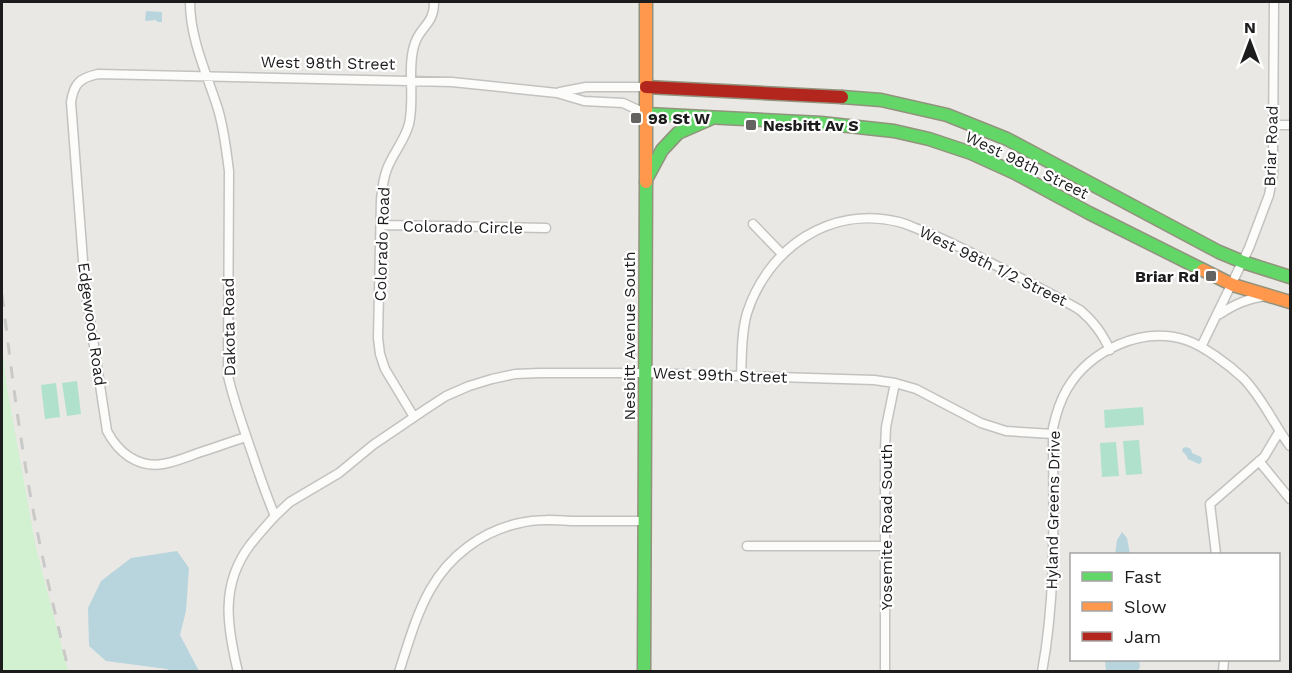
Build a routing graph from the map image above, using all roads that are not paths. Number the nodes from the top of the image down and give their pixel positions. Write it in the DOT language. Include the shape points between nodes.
graph roads {
  1 [pos="190,2"];
  2 [pos="434,2"];
  3 [pos="646,2"];
  4 [pos="1274,2"];
  5 [pos="98,74"];
  6 [pos="207,76"];
  7 [pos="412,81"];
  8 [pos="646,87"];
  9 [pos="556,93"];
  10 [pos="647,114"];
  11 [pos="712,118"];
  12 [pos="1273,125"];
  13 [pos="1290,125"];
  14 [pos="646,180"];
  15 [pos="753,224"];
  16 [pos="381,225"];
  17 [pos="546,228"];
  18 [pos="782,254"];
  19 [pos="1243,262"];
  20 [pos="1290,277"];
  21 [pos="1233,285"];
  22 [pos="1268,295"];
  23 [pos="1290,302"];
  24 [pos="1217,316"];
  25 [pos="1201,347"];
  26 [pos="1110,350"];
  27 [pos="645,373"];
  28 [pos="741,377"];
  29 [pos="895,383"];
  30 [pos="414,417"];
  31 [pos="1280,432"];
  32 [pos="1053,434"];
  33 [pos="246,437"];
  34 [pos="1290,446"];
  35 [pos="1259,461"];
  36 [pos="1290,499"];
  37 [pos="275,516"];
  38 [pos="645,521"];
  39 [pos="747,546"];
  40 [pos="885,546"];
  41 [pos="1216,553"];
  42 [pos="238,672"];
  43 [pos="399,672"];
  44 [pos="644,672"];
  45 [pos="885,672"];
  46 [pos="1042,672"];
  1 -- 6 [label="street, Dakota Road"];
  2 -- 7 [label="street, Colorado Road" via="432,19 414,45"];
  3 -- 8 [label="street, Nesbitt Avenue South"];
  4 -- 12 [label="street, Briar Road"];
  5 -- 6 [label="street, West 98th Street"];
  5 -- 33 [label="street, Edgewood Road" via="78,82 71,102 85,287 108,431 123,453 134,460 161,465"];
  6 -- 7 [label="street, West 98th Street"];
  6 -- 33 [label="street, Dakota Road" via="218,108 229,171 228,376"];
  7 -- 9 [label="street, West 98th Street"];
  7 -- 16 [label="street, Colorado Road" via="409,122 383,184"];
  8 -- 9 [label="street, West 98th Street" via="586,87"];
  8 -- 10 [label="street, Nesbitt Avenue South"];
  8 -- 19 [label="street, West 98th Street" via="881,100 946,115 1007,139"];
  9 -- 10 [label="street, West 98th Street" via="584,101 623,104"];
  10 -- 11 [label="street, West 98th Street"];
  10 -- 14 [label="street, Nesbitt Avenue South"];
  11 -- 14 [label="street" via="678,133 662,150"];
  11 -- 21 [label="street, West 98th Street" via="856,126 929,139 1015,173"];
  12 -- 13 [label="street"];
  12 -- 19 [label="street, Briar Road" via="1269,195"];
  14 -- 27 [label="street, Nesbitt Avenue South"];
  15 -- 18 [label="street"];
  16 -- 17 [label="street, Colorado Circle"];
  16 -- 30 [label="street, Colorado Road" via="380,354"];
  18 -- 26 [label="street, West 98th 1/2 Street" via="811,232 832,224 854,219 900,222 963,248 1080,310 1092,320"];
  18 -- 28 [label="street, West 98th 1/2 Street" via="762,279 747,314"];
  19 -- 20 [label="street, West 98th Street"];
  19 -- 21 [label="street, Briar Road"];
  21 -- 22 [label="street, West 98th Street"];
  21 -- 24 [label="street, Briar Road"];
  22 -- 23 [label="street, West 98th Street"];
  22 -- 24 [label="street" via="1247,299"];
  24 -- 25 [label="street, Briar Road"];
  25 -- 26 [label="street, Hyland Greens Drive" via="1169,336 1152,336"];
  25 -- 31 [label="street, Hyland Greens Drive" via="1243,379"];
  26 -- 32 [label="street, Hyland Greens Drive" via="1092,360 1066,390"];
  27 -- 28 [label="street, West 99th Street"];
  27 -- 30 [label="street, West 99th Street" via="515,374 469,386"];
  27 -- 38 [label="street, Nesbitt Avenue South"];
  28 -- 29 [label="street, West 99th Street"];
  29 -- 32 [label="street, West 99th Street" via="981,423 1006,431"];
  29 -- 40 [label="street, Yosemite Road South" via="886,427"];
  30 -- 37 [label="street, West 99th Street"];
  31 -- 34 [label="street, Hyland Greens Drive"];
  31 -- 35 [label="street"];
  32 -- 46 [label="street, Hyland Greens Drive" via="1054,563"];
  33 -- 37 [label="street, Dakota Road"];
  35 -- 36 [label="street"];
  35 -- 41 [label="street" via="1210,504"];
  37 -- 42 [label="street" via="250,545 232,583 228,625"];
  38 -- 43 [label="street" via="540,520 481,537 458,555 431,589"];
  38 -- 44 [label="street, Nesbitt Avenue South"];
  39 -- 40 [label="street"];
  40 -- 45 [label="street, Yosemite Road South"];
}
